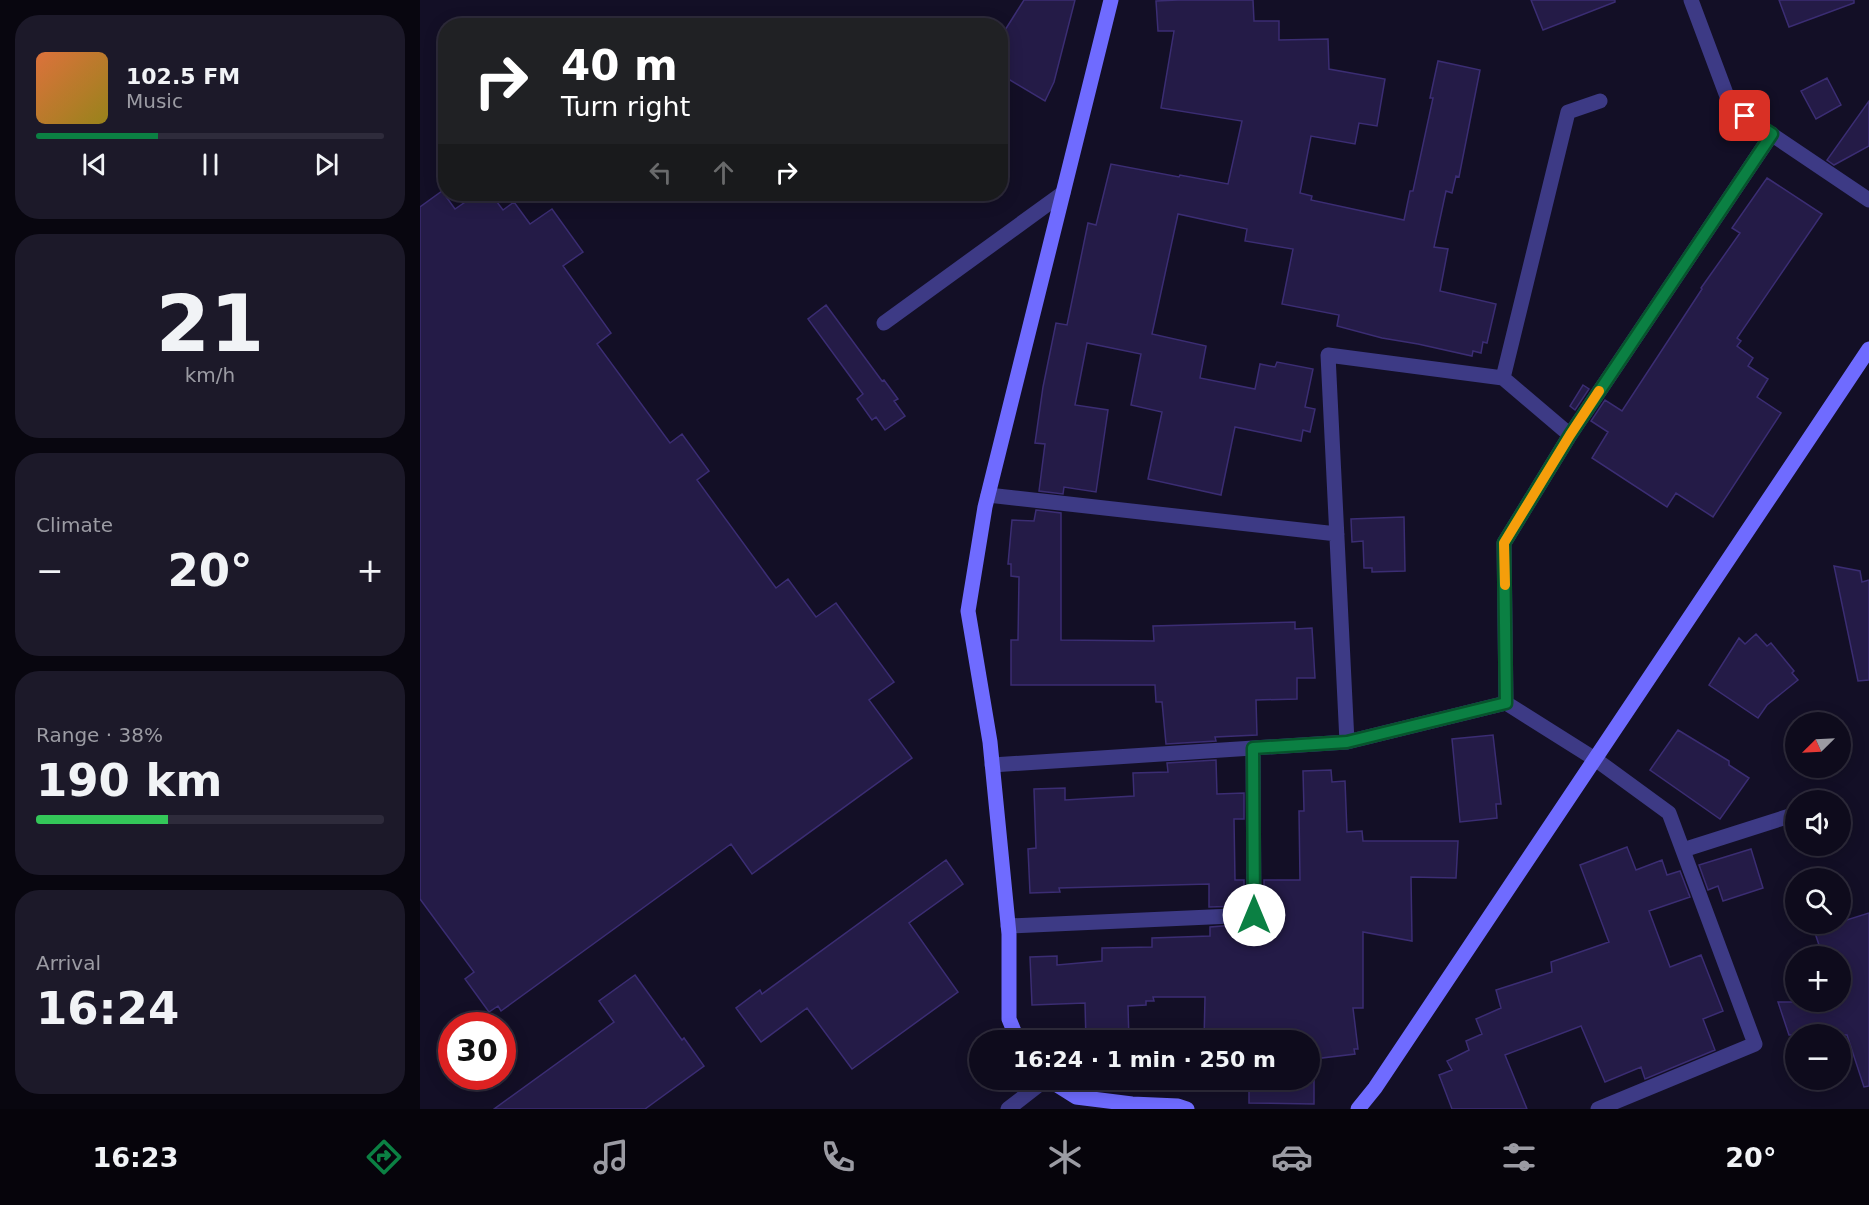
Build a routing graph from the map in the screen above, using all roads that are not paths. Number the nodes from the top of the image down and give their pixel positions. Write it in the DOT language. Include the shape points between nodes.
graph roads {
  1 [pos="1111,0"];
  2 [pos="1691,0"];
  3 [pos="1600,101"];
  4 [pos="1772,134"];
  5 [pos="1064,193"];
  6 [pos="1869,200"];
  7 [pos="884,323"];
  8 [pos="1869,349"];
  9 [pos="1503,378"];
  10 [pos="1570,435"];
  11 [pos="988,495"];
  12 [pos="1337,534"];
  13 [pos="1506,703"];
  14 [pos="1347,742"];
  15 [pos="1253,748"];
  16 [pos="1595,759"];
  17 [pos="992,765"];
  18 [pos="1785,818"];
  19 [pos="1683,850"];
  20 [pos="1008,926"];
  21 [pos="1014,1030"];
  22 [pos="1034,1090"];
  23 [pos="1064,1090"];
  24 [pos="1008,1109"];
  25 [pos="1187,1109"];
  26 [pos="1358,1109"];
  27 [pos="1598,1109"];
  1 -- 5 [label="street"];
  2 -- 4 [label="street" via="1731,106"];
  3 -- 9 [label="street" via="1568,112"];
  4 -- 6 [label="street"];
  4 -- 10 [label="street"];
  5 -- 7 [label="street"];
  5 -- 11 [label="street"];
  8 -- 16 [label="street"];
  9 -- 10 [label="street"];
  9 -- 12 [label="street" via="1328,355"];
  10 -- 13 [label="street" via="1504,543"];
  11 -- 12 [label="street"];
  11 -- 17 [label="street" via="968,611"];
  12 -- 14 [label="street"];
  13 -- 14 [label="street"];
  13 -- 16 [label="street"];
  14 -- 15 [label="street"];
  15 -- 17 [label="street"];
  15 -- 20 [label="street" via="1254,915"];
  16 -- 19 [label="street" via="1669,813"];
  16 -- 26 [label="street"];
  17 -- 20 [label="street"];
  18 -- 19 [label="street"];
  19 -- 27 [label="street" via="1755,1044"];
  20 -- 21 [label="street" via="1009,1019"];
  22 -- 24 [label="street"];
  23 -- 25 [label="street" via="1076,1097"];
}
